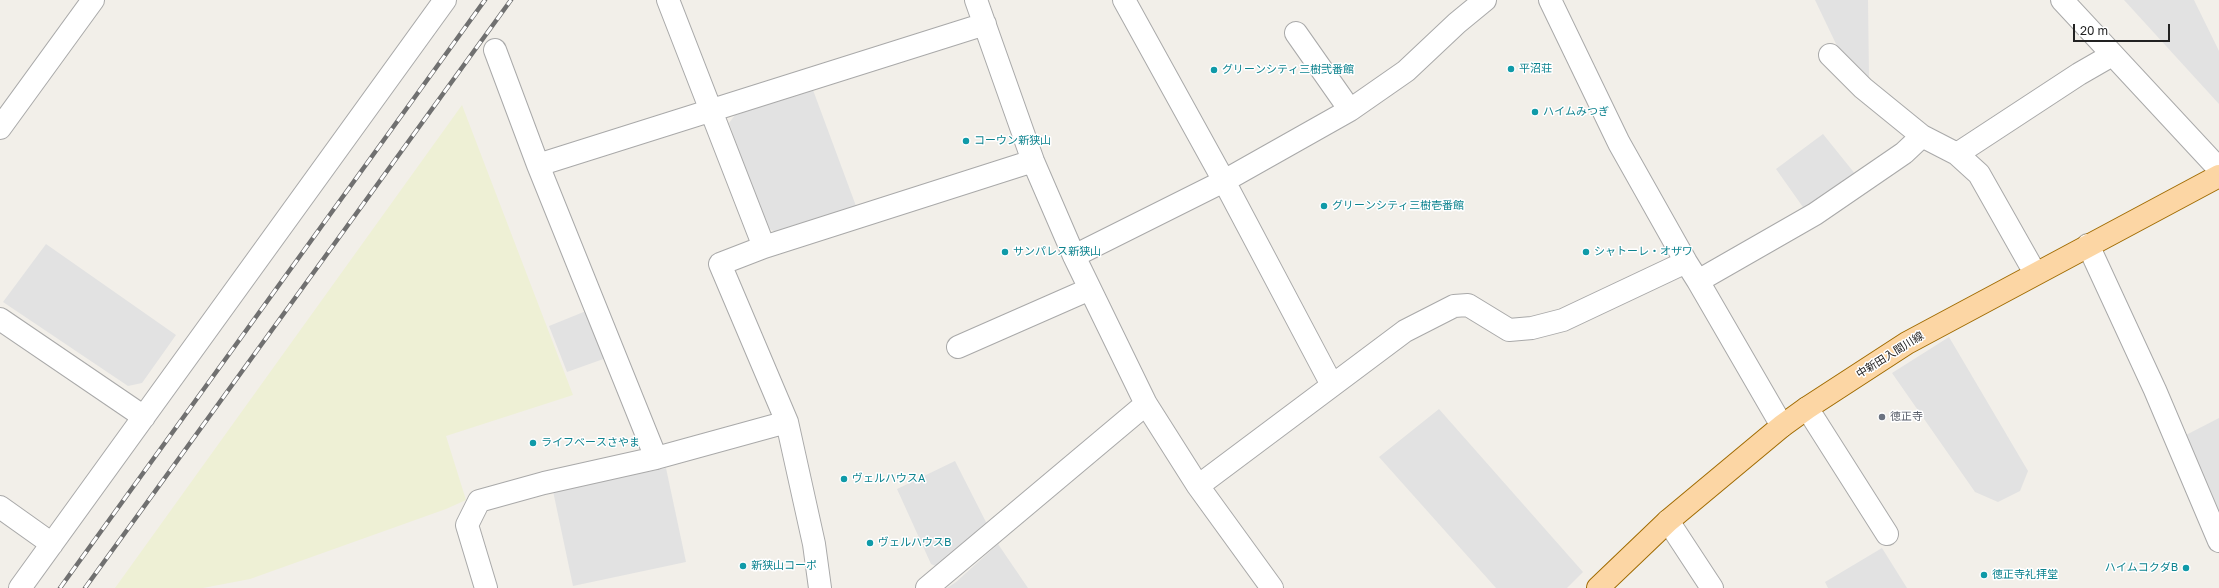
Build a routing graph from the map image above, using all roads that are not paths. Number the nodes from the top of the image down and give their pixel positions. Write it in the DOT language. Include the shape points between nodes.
graph roads {
  1 [pos="93,0"];
  2 [pos="445,0"];
  3 [pos="668,0"];
  4 [pos="976,0"];
  5 [pos="1124,0"];
  6 [pos="1485,0"];
  7 [pos="1550,0"];
  8 [pos="2073,3"];
  9 [pos="985,24"];
  10 [pos="1296,34"];
  11 [pos="495,50"];
  12 [pos="1830,55"];
  13 [pos="2112,55"];
  14 [pos="710,110"];
  15 [pos="1350,110"];
  16 [pos="0,128"];
  17 [pos="1922,136"];
  18 [pos="1957,154"];
  19 [pos="1033,161"];
  20 [pos="538,165"];
  21 [pos="2219,169"];
  22 [pos="2219,176"];
  23 [pos="1224,181"];
  24 [pos="2088,244"];
  25 [pos="764,247"];
  26 [pos="1074,256"];
  27 [pos="1686,262"];
  28 [pos="2035,274"];
  29 [pos="1698,281"];
  30 [pos="1090,289"];
  31 [pos="0,319"];
  32 [pos="958,348"];
  33 [pos="1332,385"];
  34 [pos="1146,404"];
  35 [pos="1807,408"];
  36 [pos="144,417"];
  37 [pos="787,422"];
  38 [pos="1782,426"];
  39 [pos="656,458"];
  40 [pos="1198,486"];
  41 [pos="0,507"];
  42 [pos="1668,521"];
  43 [pos="1887,534"];
  44 [pos="2219,541"];
  45 [pos="52,544"];
  46 [pos="1270,587"];
  47 [pos="20,588"];
  48 [pos="486,588"];
  49 [pos="820,588"];
  50 [pos="927,588"];
  51 [pos="1598,588"];
  52 [pos="1712,588"];
  1 -- 16 [label="street"];
  2 -- 36 [label="street"];
  3 -- 14 [label="street"];
  4 -- 9 [label="street"];
  5 -- 23 [label="street"];
  6 -- 15 [label="street" via="1406,71"];
  7 -- 27 [label="street" via="1620,143"];
  8 -- 13 [label="street"];
  9 -- 14 [label="street"];
  9 -- 19 [label="street"];
  10 -- 15 [label="street"];
  11 -- 20 [label="street"];
  12 -- 17 [label="street" via="1863,88"];
  13 -- 18 [label="street"];
  13 -- 21 [label="street"];
  14 -- 20 [label="street"];
  14 -- 25 [label="street"];
  15 -- 23 [label="street"];
  17 -- 18 [label="street"];
  17 -- 29 [label="street" via="1904,153 1815,214"];
  18 -- 28 [label="street" via="1979,174"];
  19 -- 25 [label="street"];
  19 -- 26 [label="street"];
  20 -- 39 [label="street"];
  22 -- 24 [label="main road, 中新田入間川線"];
  23 -- 26 [label="street"];
  23 -- 33 [label="street"];
  24 -- 28 [label="main road, 中新田入間川線"];
  24 -- 44 [label="street" via="2155,390"];
  25 -- 37 [label="street" via="720,264"];
  26 -- 30 [label="street"];
  27 -- 29 [label="street"];
  27 -- 33 [label="street" via="1563,320 1532,328 1509,330 1468,305 1454,306 1405,331"];
  28 -- 35 [label="main road, 中新田入間川線" via="1907,343"];
  29 -- 38 [label="street"];
  30 -- 32 [label="street"];
  30 -- 34 [label="street"];
  31 -- 36 [label="street"];
  33 -- 40 [label="street"];
  34 -- 40 [label="street"];
  34 -- 50 [label="street"];
  35 -- 38 [label="main road, 中新田入間川線"];
  35 -- 43 [label="street"];
  36 -- 45 [label="street"];
  37 -- 39 [label="street"];
  37 -- 49 [label="street" via="814,544"];
  38 -- 42 [label="main road, 中新田入間川線"];
  39 -- 48 [label="street" via="544,483 479,501 467,525"];
  40 -- 46 [label="street"];
  41 -- 45 [label="street"];
  42 -- 51 [label="main road, 中新田入間川線"];
  42 -- 52 [label="street"];
  45 -- 47 [label="street"];
}
